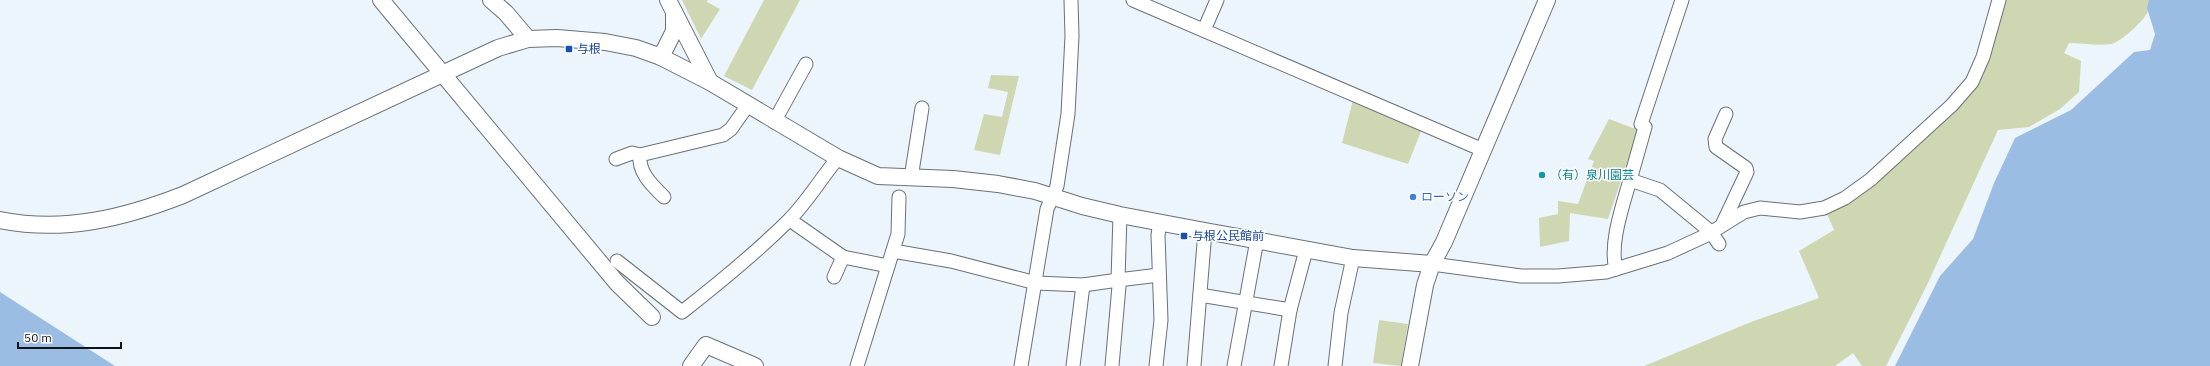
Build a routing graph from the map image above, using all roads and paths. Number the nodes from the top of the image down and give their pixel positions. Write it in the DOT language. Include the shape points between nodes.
graph roads {
  1 [pos="380,0"];
  2 [pos="491,0"];
  3 [pos="1071,0"];
  4 [pos="1133,0"];
  5 [pos="1217,0"];
  6 [pos="1547,0"];
  7 [pos="1682,0"];
  8 [pos="1999,0"];
  9 [pos="671,6"];
  10 [pos="1204,30"];
  11 [pos="528,39"];
  12 [pos="661,57"];
  13 [pos="806,64"];
  14 [pos="443,74"];
  15 [pos="710,82"];
  16 [pos="748,105"];
  17 [pos="922,108"];
  18 [pos="1726,114"];
  19 [pos="774,122"];
  20 [pos="1483,150"];
  21 [pos="640,155"];
  22 [pos="838,158"];
  23 [pos="616,159"];
  24 [pos="911,178"];
  25 [pos="1630,180"];
  26 [pos="1054,196"];
  27 [pos="664,197"];
  28 [pos="899,197"];
  29 [pos="1120,215"];
  30 [pos="0,220"];
  31 [pos="790,220"];
  32 [pos="1160,222"];
  33 [pos="1723,223"];
  34 [pos="1205,231"];
  35 [pos="1711,232"];
  36 [pos="1257,240"];
  37 [pos="1719,244"];
  38 [pos="1306,250"];
  39 [pos="893,251"];
  40 [pos="844,257"];
  41 [pos="1353,258"];
  42 [pos="617,261"];
  43 [pos="1432,264"];
  44 [pos="888,266"];
  45 [pos="1616,270"];
  46 [pos="1159,275"];
  47 [pos="834,277"];
  48 [pos="1118,280"];
  49 [pos="1036,283"];
  50 [pos="1083,285"];
  51 [pos="1200,295"];
  52 [pos="1245,302"];
  53 [pos="1290,310"];
  54 [pos="652,317"];
  55 [pos="690,366"];
  56 [pos="755,366"];
  57 [pos="857,366"];
  58 [pos="1021,366"];
  59 [pos="1073,366"];
  60 [pos="1112,366"];
  61 [pos="1156,366"];
  62 [pos="1194,366"];
  63 [pos="1234,366"];
  64 [pos="1281,366"];
  65 [pos="1335,366"];
  66 [pos="1410,366"];
  1 -- 14 [label="street"];
  2 -- 11 [label="street"];
  3 -- 26 [label="street" via="1068,114"];
  4 -- 10 [label="street"];
  5 -- 10 [label="street"];
  6 -- 20 [label="street"];
  7 -- 25 [label="street" via="1641,124 1645,127"];
  8 -- 33 [label="street" via="1972,82 1952,105 1870,180 1845,198 1824,208 1800,212 1756,209"];
  9 -- 12 [label="street" via="674,30"];
  9 -- 15 [label="street"];
  10 -- 20 [label="street"];
  11 -- 12 [label="street" via="557,38 605,42 636,48"];
  11 -- 14 [label="street" via="505,45"];
  12 -- 15 [label="street"];
  13 -- 19 [label="street"];
  14 -- 30 [label="street" via="183,195 132,214 88,223 56,225"];
  14 -- 54 [label="street" via="617,283"];
  15 -- 16 [label="street"];
  16 -- 19 [label="street"];
  16 -- 21 [label="street" via="731,129 723,134"];
  17 -- 24 [label="street"];
  18 -- 33 [label="street" via="1715,139 1716,148 1746,168 1747,172"];
  19 -- 22 [label="street"];
  20 -- 43 [label="street"];
  21 -- 23 [label="street" via="632,154"];
  21 -- 27 [label="street" via="639,162 643,171"];
  22 -- 24 [label="street" via="878,176"];
  22 -- 31 [label="street"];
  24 -- 26 [label="street" via="998,184"];
  25 -- 35 [label="street" via="1660,190"];
  25 -- 45 [label="street" via="1618,223 1614,262"];
  26 -- 29 [label="street"];
  26 -- 49 [label="street" via="1047,209"];
  28 -- 39 [label="street" via="898,234"];
  29 -- 32 [label="street"];
  29 -- 48 [label="street"];
  31 -- 40 [label="street"];
  31 -- 42 [label="street" via="734,271 682,312"];
  32 -- 34 [label="street"];
  32 -- 46 [label="street"];
  33 -- 35 [label="street"];
  34 -- 36 [label="street"];
  34 -- 51 [label="street"];
  35 -- 37 [label="street"];
  35 -- 45 [label="street" via="1668,253"];
  36 -- 38 [label="street"];
  36 -- 52 [label="street"];
  38 -- 41 [label="street"];
  38 -- 53 [label="street"];
  39 -- 44 [label="street"];
  39 -- 49 [label="street" via="951,261"];
  40 -- 44 [label="street"];
  40 -- 47 [label="street"];
  41 -- 43 [label="street"];
  41 -- 65 [label="street" via="1341,314"];
  43 -- 45 [label="street" via="1521,276 1558,276"];
  43 -- 66 [label="street" via="1425,285"];
  44 -- 57 [label="street"];
  46 -- 48 [label="street"];
  46 -- 61 [label="street" via="1161,320"];
  48 -- 50 [label="street"];
  48 -- 60 [label="street"];
  49 -- 50 [label="street"];
  49 -- 58 [label="street"];
  50 -- 59 [label="street"];
  51 -- 52 [label="street"];
  51 -- 62 [label="street"];
  52 -- 53 [label="street"];
  52 -- 63 [label="street"];
  53 -- 64 [label="street"];
  55 -- 56 [label="street" via="706,345"];
}
